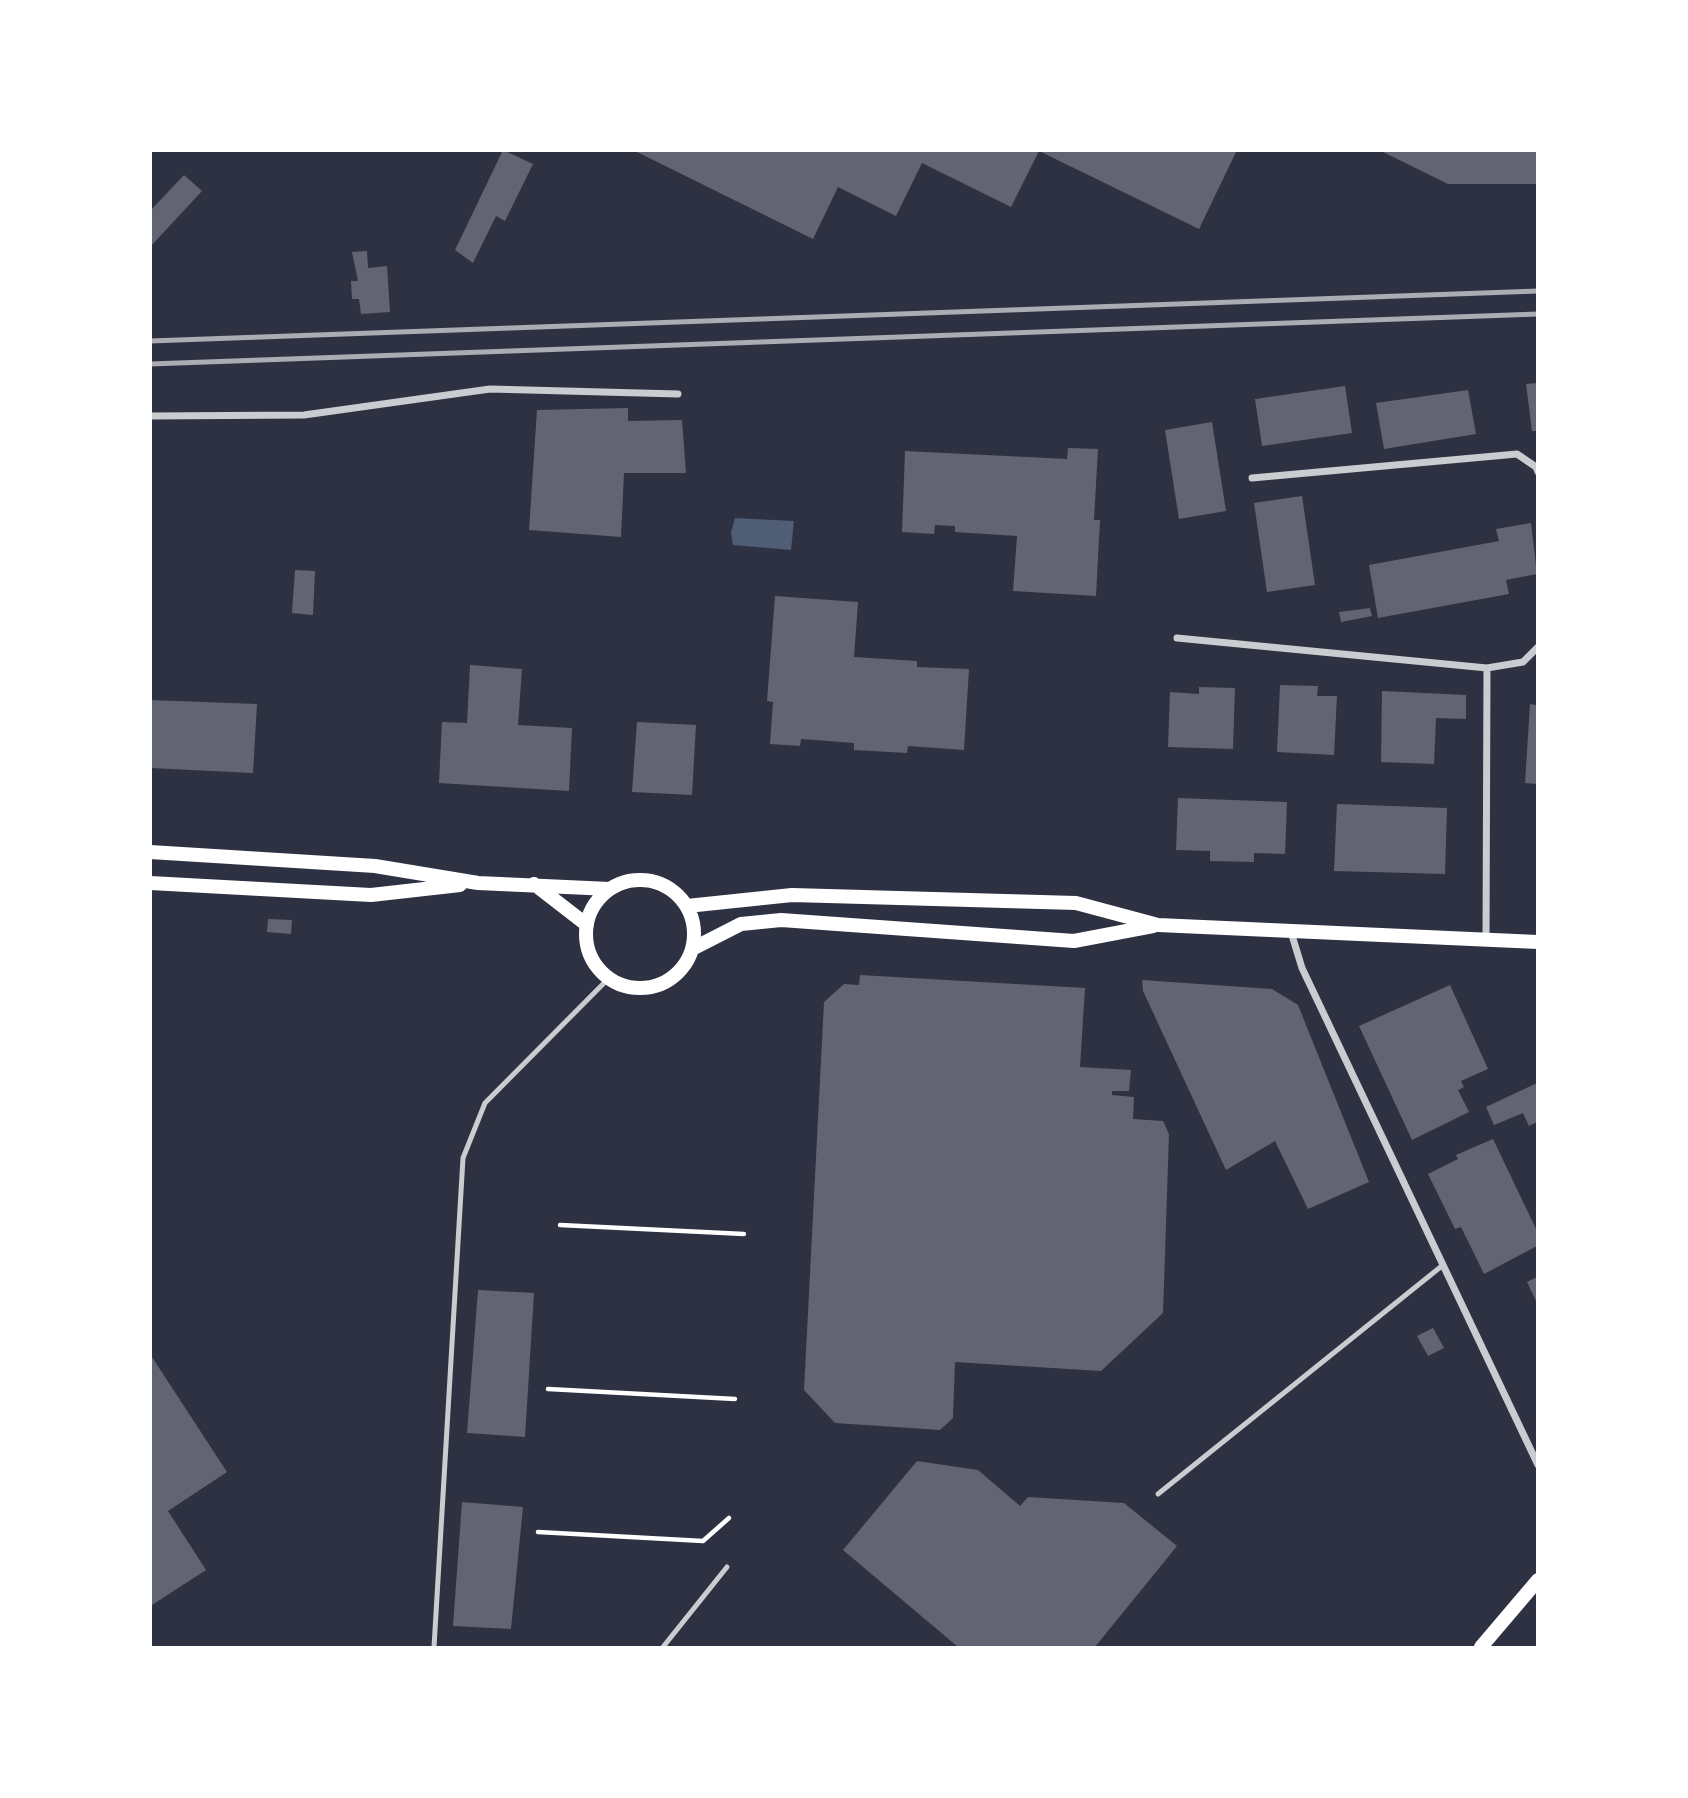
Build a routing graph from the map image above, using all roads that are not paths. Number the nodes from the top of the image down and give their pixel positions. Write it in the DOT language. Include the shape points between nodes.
graph roads {
  1 [pos="678,394"];
  2 [pos="150,416"];
  3 [pos="1538,471"];
  4 [pos="1252,478"];
  5 [pos="1177,638"];
  6 [pos="1538,647"];
  7 [pos="1487,668"];
  8 [pos="150,852"];
  9 [pos="150,883"];
  10 [pos="478,883"];
  11 [pos="534,884"];
  12 [pos="610,889"];
  13 [pos="687,906"];
  14 [pos="587,925"];
  15 [pos="1158,925"];
  16 [pos="1291,932"];
  17 [pos="1486,940"];
  18 [pos="1538,942"];
  19 [pos="692,949"];
  20 [pos="608,979"];
  21 [pos="1443,1265"];
  22 [pos="1538,1465"];
  23 [pos="1158,1494"];
  24 [pos="727,1567"];
  25 [pos="1538,1580"];
  26 [pos="434,1647"];
  27 [pos="663,1647"];
  28 [pos="1481,1647"];
  1 -- 2 [label="street" via="490,389 304,415"];
  3 -- 4 [label="street" via="1517,454"];
  5 -- 7 [label="street"];
  6 -- 7 [label="street" via="1523,662"];
  7 -- 17 [label="street"];
  8 -- 10 [label="main road" via="375,866"];
  9 -- 10 [label="main road" via="371,895"];
  10 -- 11 [label="main road"];
  11 -- 12 [label="main road"];
  11 -- 14 [label="main road"];
  12 -- 13 [label="main road" via="640,879 658,882"];
  12 -- 14 [label="main road" via="596,903"];
  13 -- 15 [label="main road" via="792,895 893,895 1076,903"];
  13 -- 19 [label="main road" via="694,934"];
  14 -- 20 [label="main road" via="588,948"];
  15 -- 16 [label="main road"];
  15 -- 19 [label="main road" via="1074,941 781,920 741,924"];
  16 -- 17 [label="main road"];
  16 -- 21 [label="street" via="1302,968"];
  17 -- 18 [label="main road"];
  19 -- 20 [label="main road" via="684,965 656,986 638,988"];
  20 -- 26 [label="lane" via="485,1103 463,1158"];
  21 -- 22 [label="street"];
  21 -- 23 [label="lane"];
  24 -- 27 [label="lane"];
  25 -- 28 [label="main road"];
}
